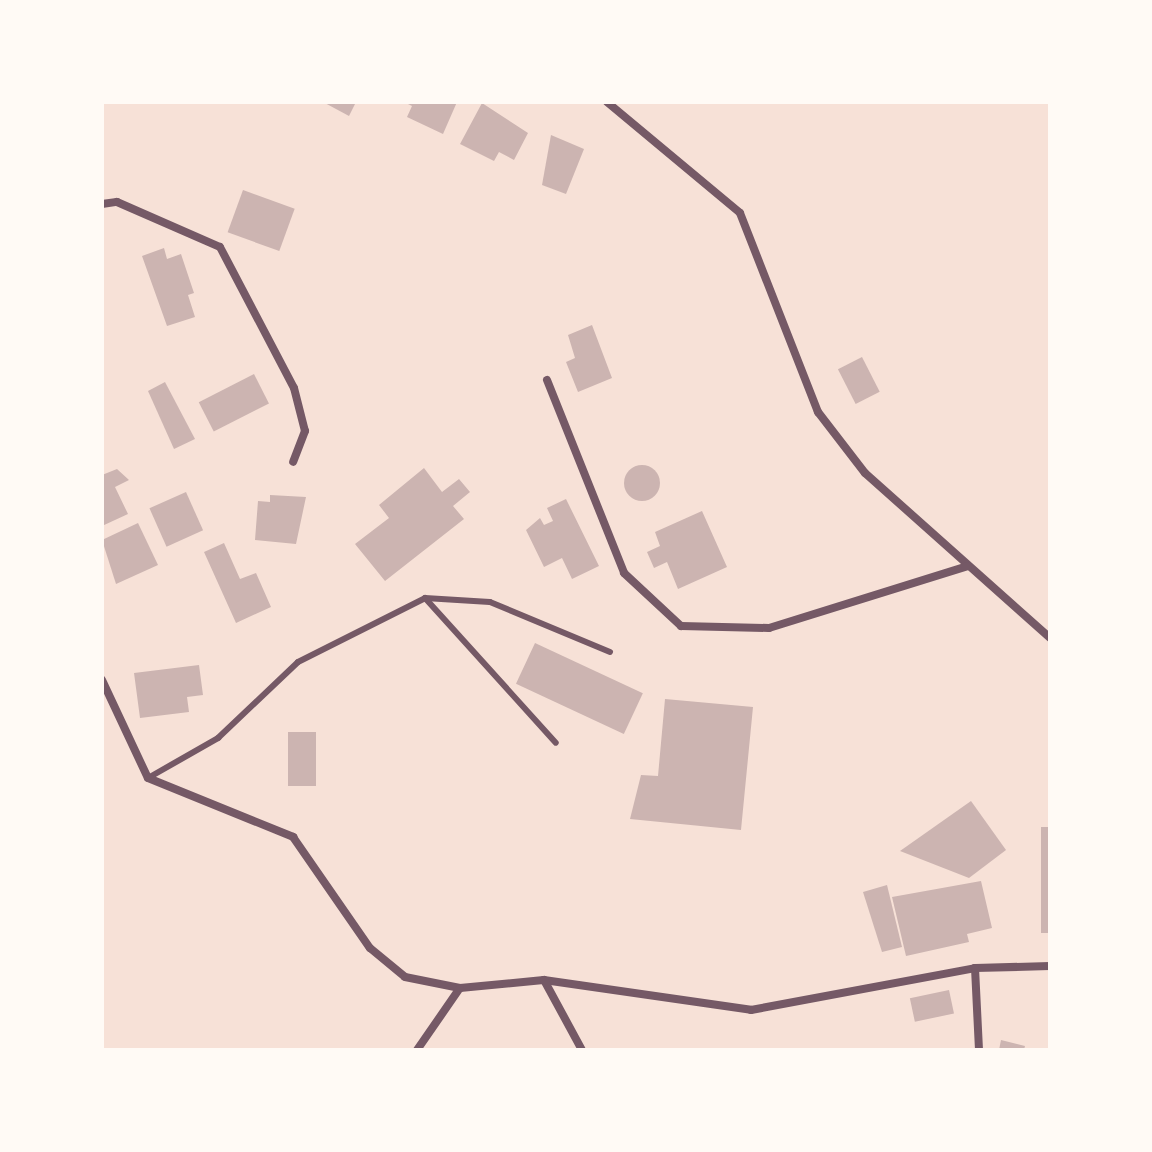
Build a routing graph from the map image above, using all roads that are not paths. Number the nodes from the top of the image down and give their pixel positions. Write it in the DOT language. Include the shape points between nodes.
graph roads {
  1 [pos="607,102"];
  2 [pos="102,204"];
  3 [pos="547,380"];
  4 [pos="293,462"];
  5 [pos="968,566"];
  6 [pos="425,598"];
  7 [pos="1050,638"];
  8 [pos="610,652"];
  9 [pos="102,680"];
  10 [pos="556,743"];
  11 [pos="148,778"];
  12 [pos="1050,966"];
  13 [pos="975,968"];
  14 [pos="544,980"];
  15 [pos="460,988"];
  16 [pos="417,1050"];
  17 [pos="582,1050"];
  18 [pos="979,1050"];
  1 -- 5 [label="street" via="740,213 818,412 865,473"];
  2 -- 4 [label="street" via="117,202 220,247 294,388 305,431"];
  3 -- 5 [label="street" via="624,573 681,626 769,628"];
  5 -- 7 [label="street"];
  6 -- 8 [label="lane" via="490,602"];
  6 -- 10 [label="lane"];
  6 -- 11 [label="lane" via="298,662 218,738"];
  9 -- 11 [label="street"];
  11 -- 15 [label="street" via="293,837 370,948 405,977"];
  12 -- 13 [label="street"];
  13 -- 14 [label="street" via="751,1010"];
  13 -- 18 [label="street"];
  14 -- 15 [label="street"];
  14 -- 17 [label="street"];
  15 -- 16 [label="street"];
}
